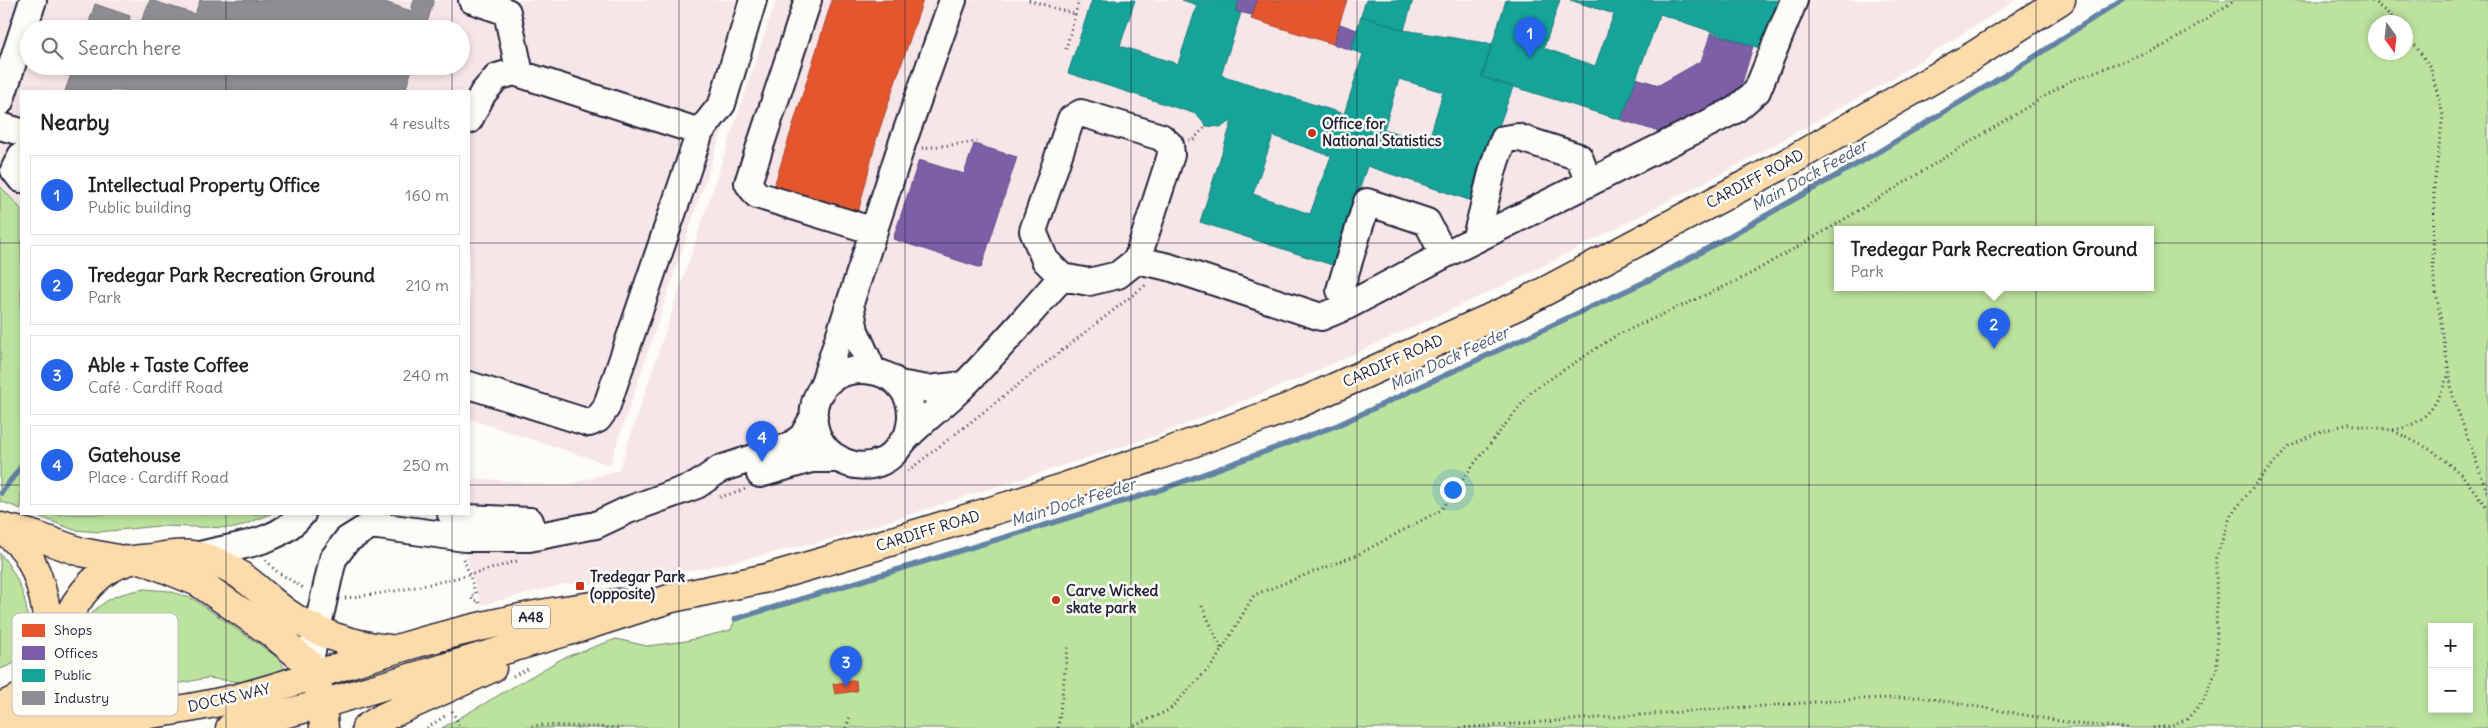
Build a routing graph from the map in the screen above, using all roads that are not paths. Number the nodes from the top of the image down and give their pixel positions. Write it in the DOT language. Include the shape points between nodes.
graph roads {
  1 [pos="33,0"];
  2 [pos="472,0"];
  3 [pos="735,0"];
  4 [pos="753,0"];
  5 [pos="808,0"];
  6 [pos="954,0"];
  7 [pos="1794,0"];
  8 [pos="2061,0"];
  9 [pos="27,20"];
  10 [pos="745,29"];
  11 [pos="20,40"];
  12 [pos="520,74"];
  13 [pos="0,102"];
  14 [pos="470,118"];
  15 [pos="0,126"];
  16 [pos="20,132"];
  17 [pos="700,132"];
  18 [pos="20,158"];
  19 [pos="20,178"];
  20 [pos="1589,183"];
  21 [pos="874,231"];
  22 [pos="1475,240"];
  23 [pos="1444,255"];
  24 [pos="1137,260"];
  25 [pos="1062,277"];
  26 [pos="850,303"];
  27 [pos="1347,306"];
  28 [pos="872,369"];
  29 [pos="899,384"];
  30 [pos="470,385"];
  31 [pos="964,385"];
  32 [pos="500,395"];
  33 [pos="817,404"];
  34 [pos="470,405"];
  35 [pos="907,436"];
  36 [pos="838,459"];
  37 [pos="697,485"];
  38 [pos="628,510"];
  39 [pos="301,515"];
  40 [pos="455,515"];
  41 [pos="374,519"];
  42 [pos="1,527"];
  43 [pos="200,556"];
  44 [pos="136,561"];
  45 [pos="672,598"];
  46 [pos="47,613"];
  47 [pos="71,613"];
  48 [pos="317,630"];
  49 [pos="548,637"];
  50 [pos="393,650"];
  51 [pos="312,669"];
  52 [pos="12,702"];
  53 [pos="0,707"];
  54 [pos="178,708"];
  55 [pos="125,716"];
  56 [pos="323,716"];
  57 [pos="0,726"];
  58 [pos="36,726"];
  59 [pos="230,728"];
  60 [pos="366,728"];
  1 -- 9 [label="street"];
  2 -- 12 [label="street" via="508,12"];
  3 -- 10 [label="street" via="745,13"];
  4 -- 10 [label="street"];
  5 -- 21 [label="street" via="748,183 757,195"];
  6 -- 21 [label="street"];
  7 -- 20 [label="street" via="1757,91 1735,110"];
  8 -- 45 [label="main road, CARDIFF ROAD / A48" via="1973,56 1792,160 1519,305 1293,406 1011,505 767,578"];
  10 -- 17 [label="street" via="722,104"];
  11 -- 13 [label="street"];
  12 -- 14 [label="street" via="514,72 497,77"];
  12 -- 17 [label="street"];
  15 -- 16 [label="street"];
  17 -- 32 [label="street" via="606,408 598,419 589,423"];
  18 -- 19 [label="street" via="14,170"];
  20 -- 22 [label="street"];
  20 -- 22 [label="street" via="1579,157 1517,137 1504,139 1494,160"];
  21 -- 26 [label="street"];
  22 -- 23 [label="street"];
  23 -- 27 [label="street"];
  23 -- 27 [label="street" via="1427,222 1367,202 1340,290"];
  24 -- 25 [label="street" via="1118,274 1089,282"];
  24 -- 25 [label="street" via="1171,157 1170,145 1161,137 1082,113 1070,119 1033,231 1044,260"];
  24 -- 27 [label="street" via="1169,267 1321,317"];
  25 -- 31 [label="street"];
  26 -- 28 [label="street" via="855,331"];
  26 -- 33 [label="street"];
  28 -- 29 [label="street"];
  28 -- 33 [label="street" via="845,372 831,380"];
  29 -- 31 [label="street" via="928,389"];
  29 -- 35 [label="street" via="909,401 911,417"];
  30 -- 32 [label="street"];
  31 -- 35 [label="street" via="938,412"];
  32 -- 34 [label="street"];
  33 -- 36 [label="street" via="821,442"];
  33 -- 37 [label="street" via="803,436 790,446 720,469"];
  35 -- 36 [label="street" via="896,452 874,464 857,466"];
  36 -- 37 [label="street" via="811,459 711,488"];
  37 -- 38 [label="street"];
  38 -- 40 [label="street" via="550,522"];
  38 -- 41 [label="street" via="596,525 528,538 458,538"];
  39 -- 43 [label="street" via="273,536 248,546"];
  41 -- 48 [label="street" via="347,540 332,559"];
  42 -- 44 [label="main road" via="81,552"];
  42 -- 46 [label="main road" via="25,551 36,572"];
  43 -- 44 [label="main road, A48" via="180,553"];
  43 -- 48 [label="main road, A48" via="228,567 288,614"];
  44 -- 47 [label="main road" via="90,584"];
  44 -- 51 [label="main road" via="198,582 273,634"];
  45 -- 49 [label="main road, CARDIFF ROAD / A48"];
  45 -- 50 [label="main road, CARDIFF ROAD / A48" via="578,608 475,628"];
  48 -- 50 [label="main road, A48" via="364,646"];
  48 -- 51 [label="street"];
  49 -- 56 [label="main road, DOCKS WAY / A48"];
  49 -- 60 [label="main road, A48" via="477,676"];
  50 -- 51 [label="main road, DOCKS WAY / A48"];
  51 -- 54 [label="main road, DOCKS WAY / A48" via="240,698"];
  51 -- 56 [label="main road"];
  52 -- 53 [label="main road"];
  55 -- 58 [label="main road, DOCKS WAY / A48"];
  56 -- 59 [label="main road, DOCKS WAY / A48"];
  57 -- 58 [label="main road, DOCKS WAY / A48"];
}
